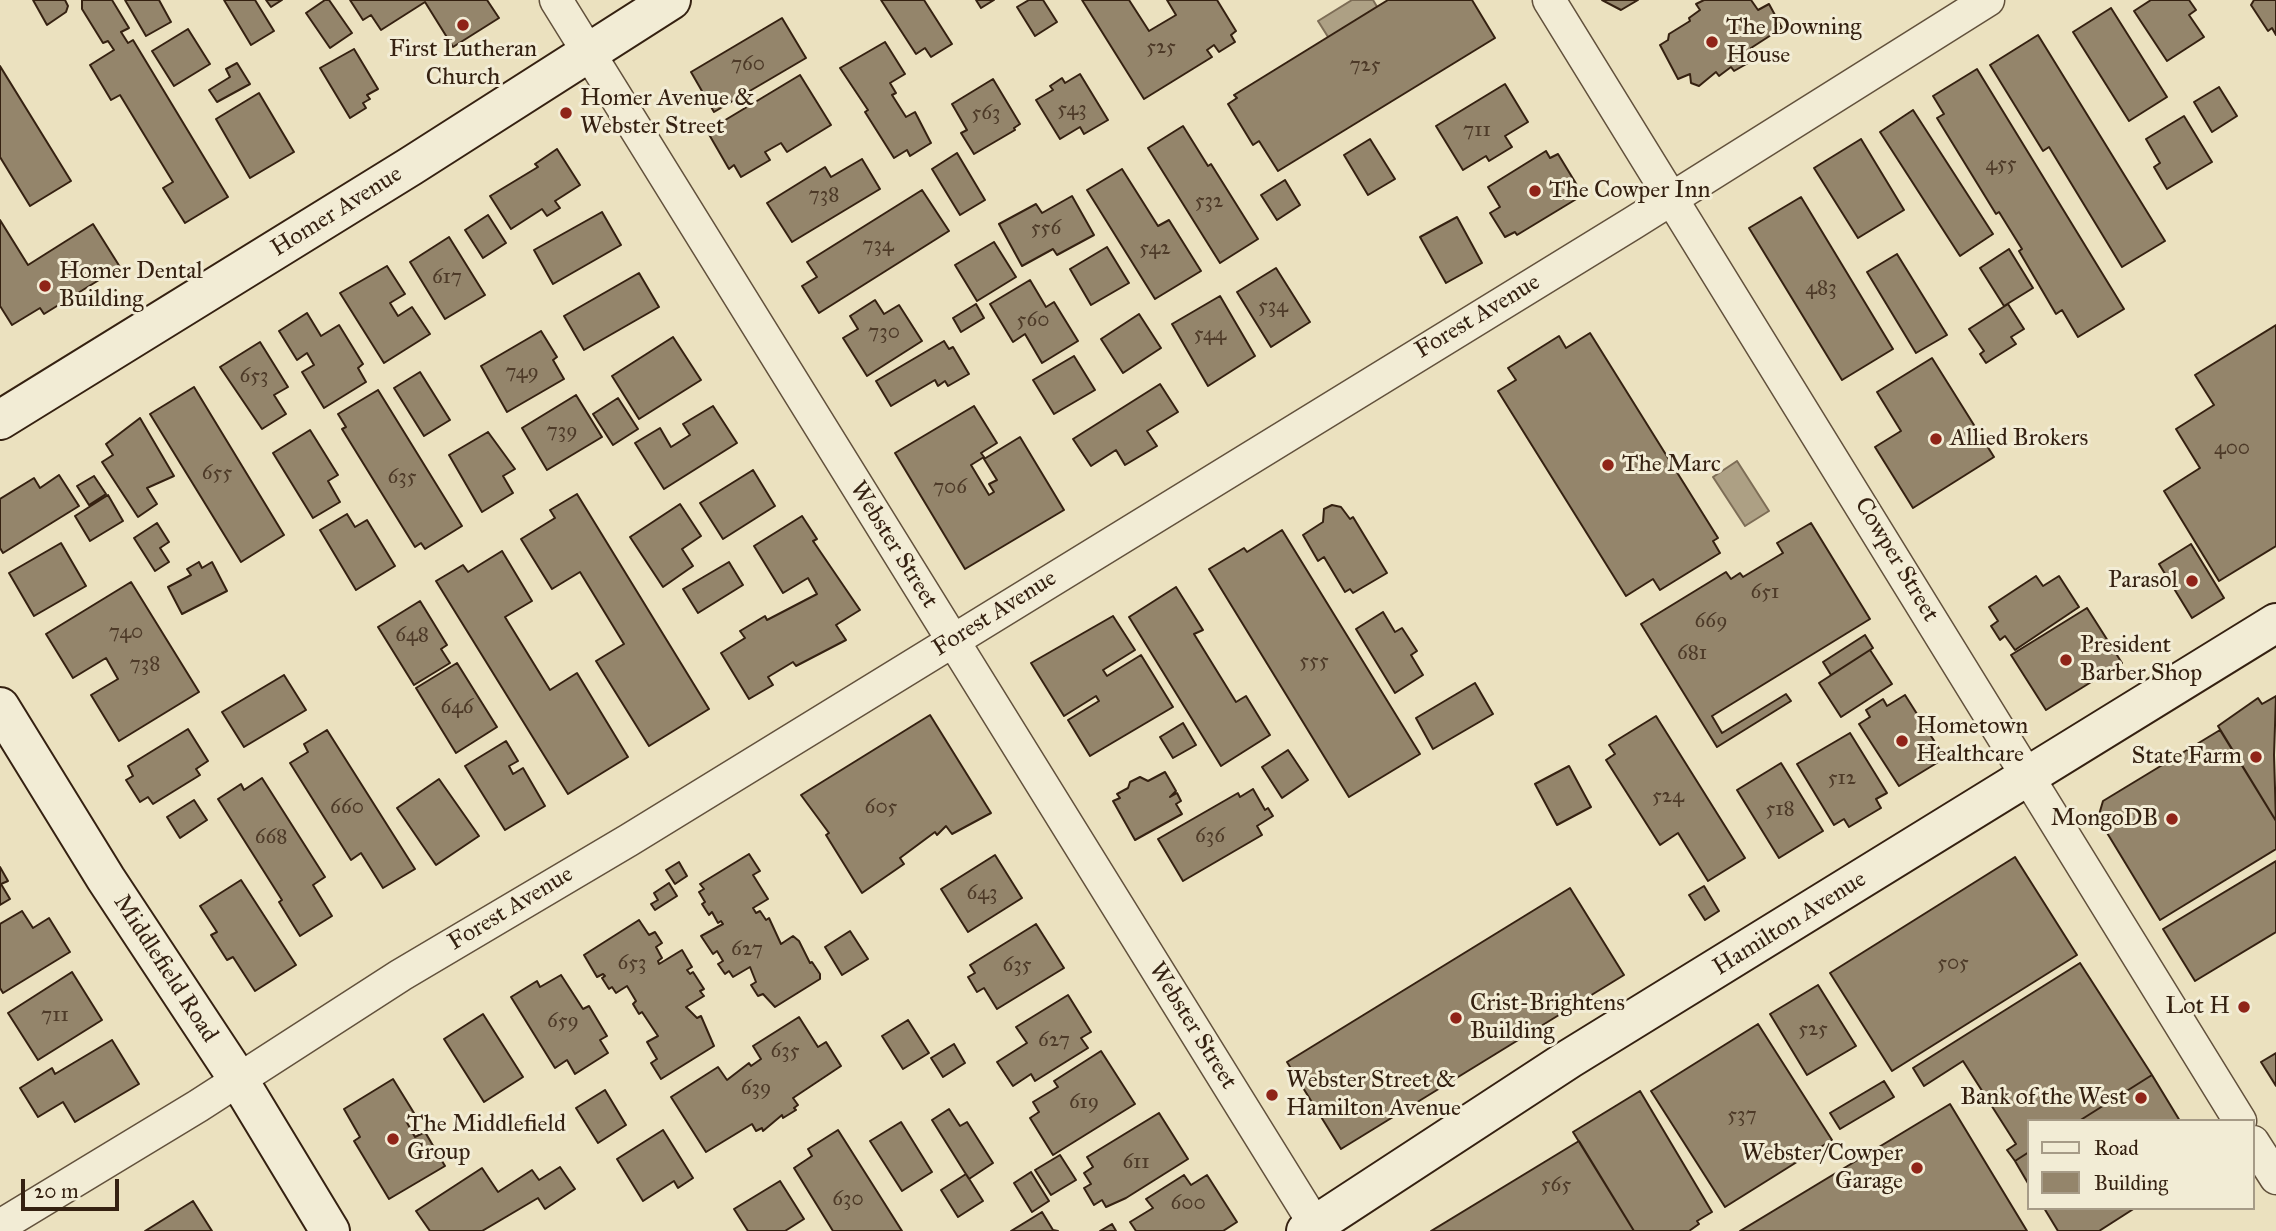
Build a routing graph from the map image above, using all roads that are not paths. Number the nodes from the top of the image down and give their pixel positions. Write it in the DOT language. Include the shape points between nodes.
graph roads {
  1 [pos="556,0"];
  2 [pos="671,0"];
  3 [pos="1549,0"];
  4 [pos="1988,0"];
  5 [pos="589,52"];
  6 [pos="1672,198"];
  7 [pos="0,420"];
  8 [pos="2276,623"];
  9 [pos="952,640"];
  10 [pos="0,707"];
  11 [pos="2028,776"];
  12 [pos="238,1079"];
  13 [pos="2239,1119"];
  14 [pos="2255,1145"];
  15 [pos="2276,1178"];
  16 [pos="0,1226"];
  17 [pos="1313,1229"];
  18 [pos="330,1231"];
  1 -- 5 [label="street, Webster Street"];
  2 -- 5 [label="street, Homer Avenue"];
  3 -- 6 [label="street, Cowper Street"];
  4 -- 6 [label="street, Forest Avenue"];
  5 -- 7 [label="street, Homer Avenue"];
  5 -- 9 [label="street, Webster Street"];
  6 -- 9 [label="street, Forest Avenue"];
  6 -- 11 [label="street, Cowper Street"];
  8 -- 11 [label="street, Hamilton Avenue"];
  9 -- 12 [label="street, Forest Avenue"];
  9 -- 17 [label="street, Webster Street"];
  10 -- 12 [label="street, Middlefield Road"];
  11 -- 13 [label="street, Cowper Street"];
  11 -- 17 [label="street, Hamilton Avenue" via="1569,1059"];
  12 -- 16 [label="street, Forest Avenue"];
  12 -- 18 [label="street, Middlefield Road"];
  14 -- 15 [label="street"];
}
